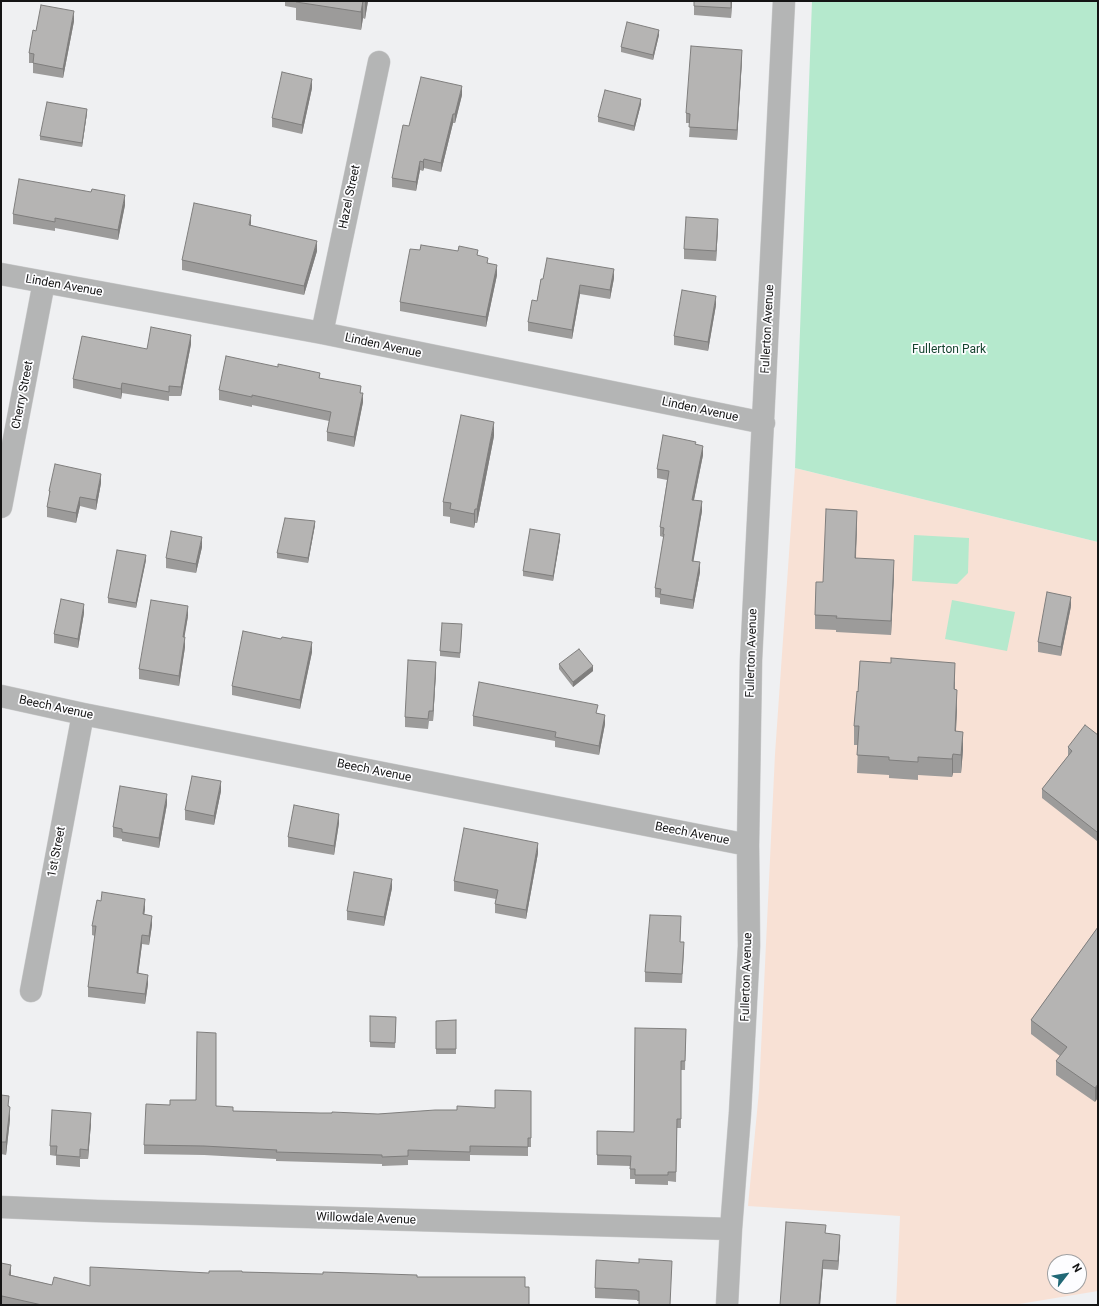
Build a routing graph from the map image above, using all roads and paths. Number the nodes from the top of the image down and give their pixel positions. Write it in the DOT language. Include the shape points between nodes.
graph roads {
  1 [pos="784,1"];
  2 [pos="379,62"];
  3 [pos="1,274"];
  4 [pos="44,282"];
  5 [pos="322,333"];
  6 [pos="764,423"];
  7 [pos="1,507"];
  8 [pos="1,696"];
  9 [pos="83,714"];
  10 [pos="748,845"];
  11 [pos="31,991"];
  12 [pos="1,1207"];
  13 [pos="731,1229"];
  14 [pos="727,1305"];
  1 -- 6 [label="street, Fullerton Avenue"];
  2 -- 5 [label="street, Hazel Street"];
  3 -- 4 [label="street, Linden Avenue"];
  4 -- 5 [label="street, Linden Avenue"];
  4 -- 7 [label="street, Cherry Street"];
  5 -- 6 [label="street, Linden Avenue"];
  6 -- 10 [label="street, Fullerton Avenue" via="751,660"];
  8 -- 9 [label="street, Beech Avenue"];
  9 -- 10 [label="street, Beech Avenue"];
  9 -- 11 [label="street, 1st Street"];
  10 -- 13 [label="street, Fullerton Avenue" via="749,946"];
  12 -- 13 [label="street, Willowdale Avenue"];
  13 -- 14 [label="street, Fullerton Avenue"];
}
